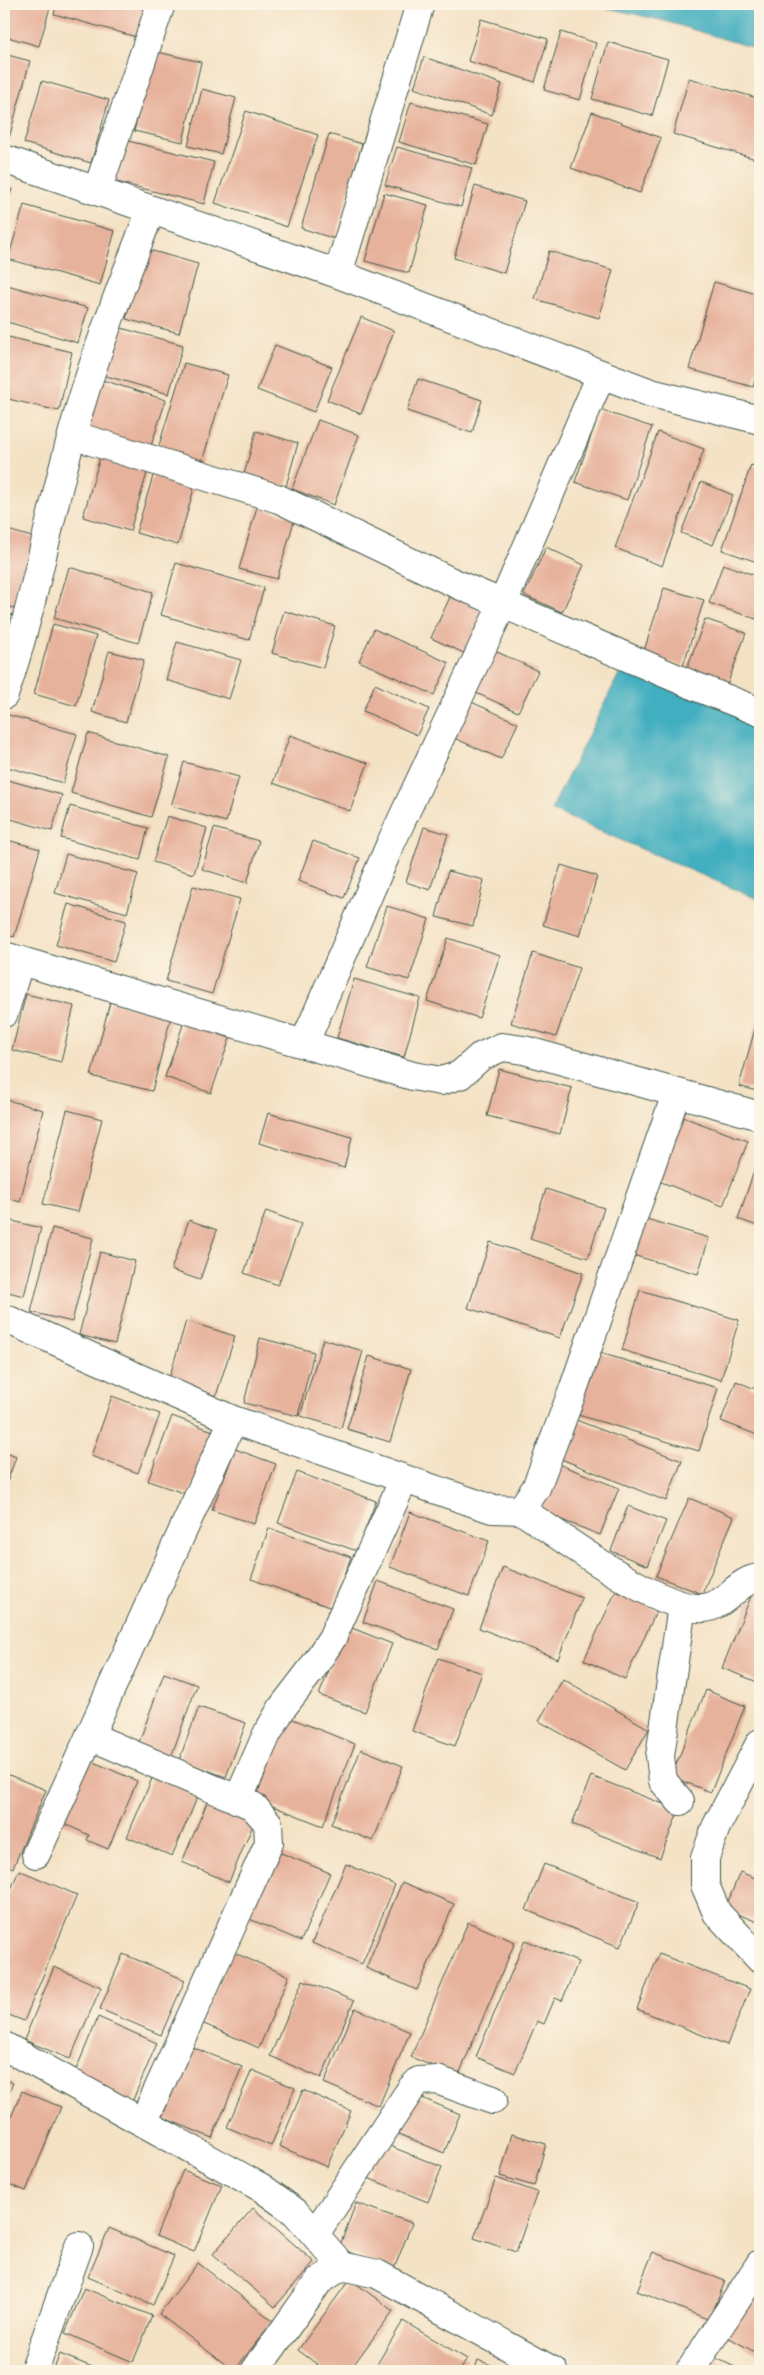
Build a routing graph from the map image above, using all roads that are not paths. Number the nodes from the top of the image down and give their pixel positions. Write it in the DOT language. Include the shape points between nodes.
graph roads {
  1 [pos="161,4"];
  2 [pos="420,4"];
  3 [pos="4,159"];
  4 [pos="97,191"];
  5 [pos="151,210"];
  6 [pos="338,274"];
  7 [pos="601,375"];
  8 [pos="760,420"];
  9 [pos="72,435"];
  10 [pos="503,603"];
  11 [pos="4,695"];
  12 [pos="760,712"];
  13 [pos="12,958"];
  14 [pos="4,1013"];
  15 [pos="304,1044"];
  16 [pos="676,1094"];
  17 [pos="760,1116"];
  18 [pos="4,1318"];
  19 [pos="233,1420"];
  20 [pos="404,1479"];
  21 [pos="520,1510"];
  22 [pos="760,1578"];
  23 [pos="682,1606"];
  24 [pos="90,1736"];
  25 [pos="760,1743"];
  26 [pos="238,1800"];
  27 [pos="680,1801"];
  28 [pos="36,1854"];
  29 [pos="760,1959"];
  30 [pos="4,2046"];
  31 [pos="493,2100"];
  32 [pos="143,2123"];
  33 [pos="315,2234"];
  34 [pos="79,2246"];
  35 [pos="760,2264"];
  36 [pos="342,2266"];
  37 [pos="34,2371"];
  38 [pos="255,2371"];
  39 [pos="553,2371"];
  40 [pos="690,2371"];
  1 -- 4 [label="street"];
  2 -- 6 [label="street"];
  3 -- 4 [label="street"];
  4 -- 5 [label="street"];
  5 -- 6 [label="street"];
  5 -- 9 [label="street" via="105,328"];
  6 -- 7 [label="street"];
  7 -- 8 [label="street" via="651,393"];
  7 -- 10 [label="street"];
  9 -- 10 [label="street" via="279,499"];
  9 -- 11 [label="street" via="44,555"];
  10 -- 12 [label="street"];
  10 -- 15 [label="street" via="390,845"];
  13 -- 14 [label="street"];
  13 -- 15 [label="street"];
  15 -- 16 [label="street" via="441,1081 460,1075 480,1057 502,1047 524,1050"];
  16 -- 17 [label="street"];
  16 -- 21 [label="street" via="536,1488"];
  18 -- 19 [label="street"];
  19 -- 20 [label="street"];
  19 -- 24 [label="street"];
  20 -- 21 [label="street" via="492,1510"];
  20 -- 26 [label="street" via="332,1638 282,1708"];
  21 -- 23 [label="street" via="639,1587"];
  22 -- 23 [label="street" via="750,1579 712,1607"];
  23 -- 27 [label="street" via="660,1756 663,1781"];
  24 -- 26 [label="street"];
  24 -- 28 [label="street"];
  25 -- 29 [label="street" via="716,1827 706,1858 705,1885 717,1913"];
  26 -- 32 [label="street" via="253,1806 268,1823 270,1844"];
  30 -- 32 [label="street"];
  31 -- 33 [label="street" via="437,2080 419,2081 410,2088"];
  32 -- 33 [label="street" via="262,2188 295,2212"];
  33 -- 36 [label="street"];
  34 -- 37 [label="street"];
  35 -- 40 [label="street"];
  36 -- 38 [label="street" via="319,2282"];
  36 -- 39 [label="street" via="377,2274"];
}
